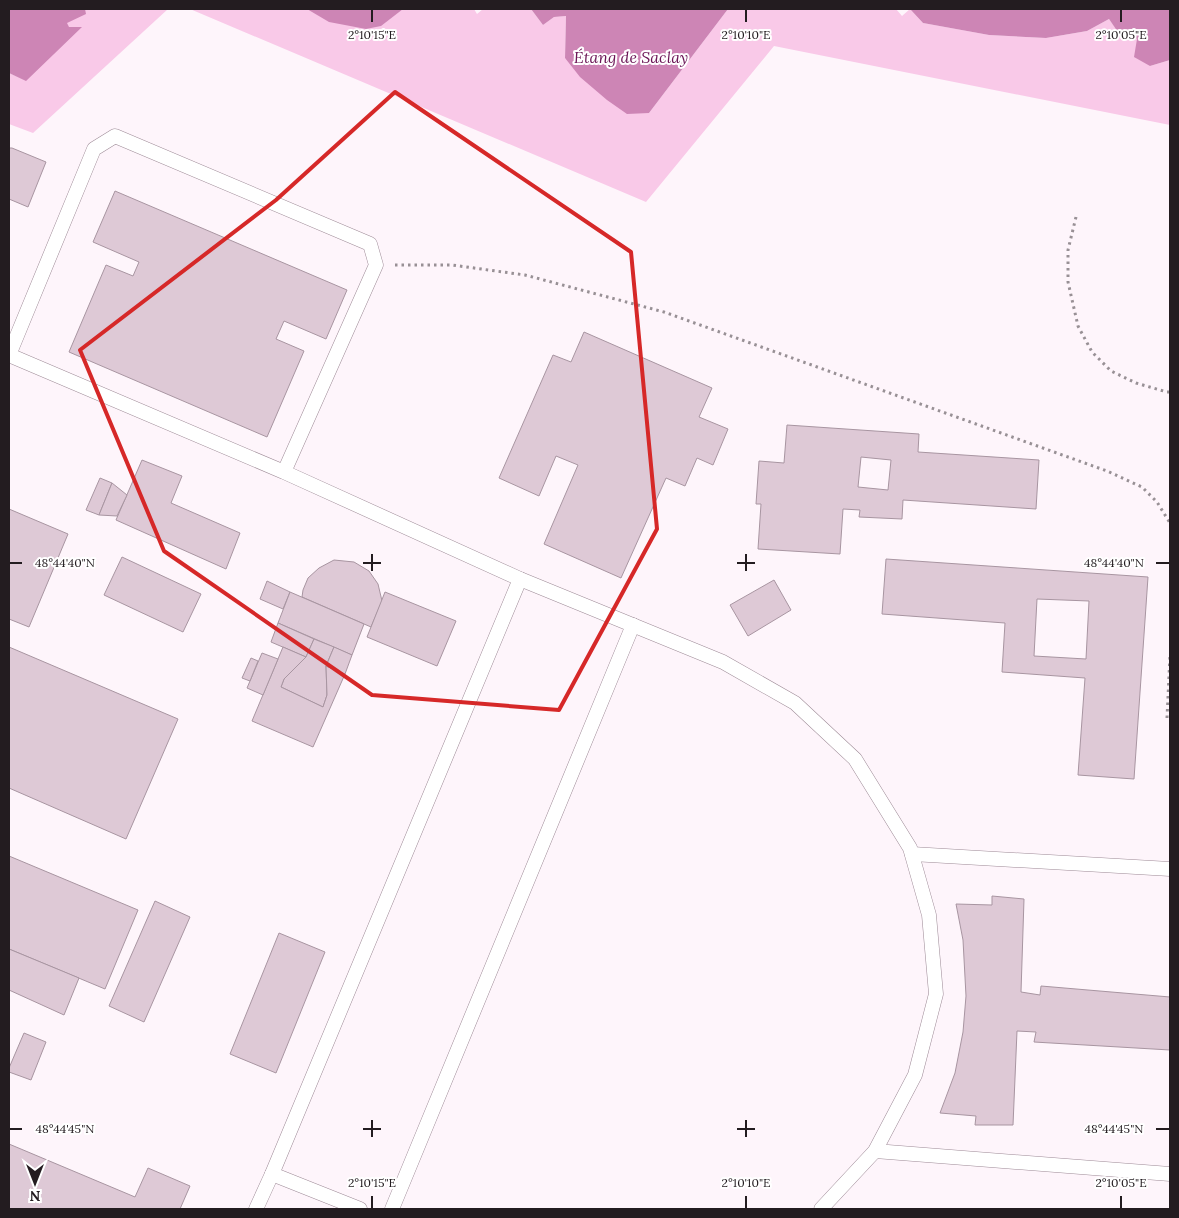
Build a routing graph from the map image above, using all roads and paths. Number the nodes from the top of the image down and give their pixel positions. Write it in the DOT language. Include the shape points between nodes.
graph roads {
  1 [pos="1076,217"];
  2 [pos="376,265"];
  3 [pos="1170,392"];
  4 [pos="284,472"];
  5 [pos="1170,523"];
  6 [pos="520,579"];
  7 [pos="633,625"];
  8 [pos="1170,655"];
  9 [pos="1167,718"];
  10 [pos="912,854"];
  11 [pos="1170,869"];
  12 [pos="875,1151"];
  13 [pos="272,1174"];
  14 [pos="1170,1174"];
  15 [pos="256,1209"];
  16 [pos="360,1209"];
  17 [pos="392,1209"];
  18 [pos="821,1209"];
  1 -- 3 [label="path" via="1068,250 1068,282 1082,335 1092,352 1111,371 1136,383"];
  2 -- 4 [label="lane"];
  2 -- 4 [label="lane" via="370,244 115,136 94,150 9,355"];
  2 -- 5 [label="path" via="452,265 525,275 664,312 1108,472 1142,487 1157,502"];
  4 -- 6 [label="lane"];
  6 -- 7 [label="lane"];
  6 -- 13 [label="lane"];
  7 -- 10 [label="lane" via="723,662 794,703 855,759"];
  7 -- 17 [label="lane"];
  8 -- 9 [label="path"];
  10 -- 11 [label="lane"];
  10 -- 12 [label="lane" via="929,915 936,994 915,1075"];
  12 -- 14 [label="lane"];
  12 -- 18 [label="lane"];
  13 -- 15 [label="lane"];
  13 -- 16 [label="lane"];
}
